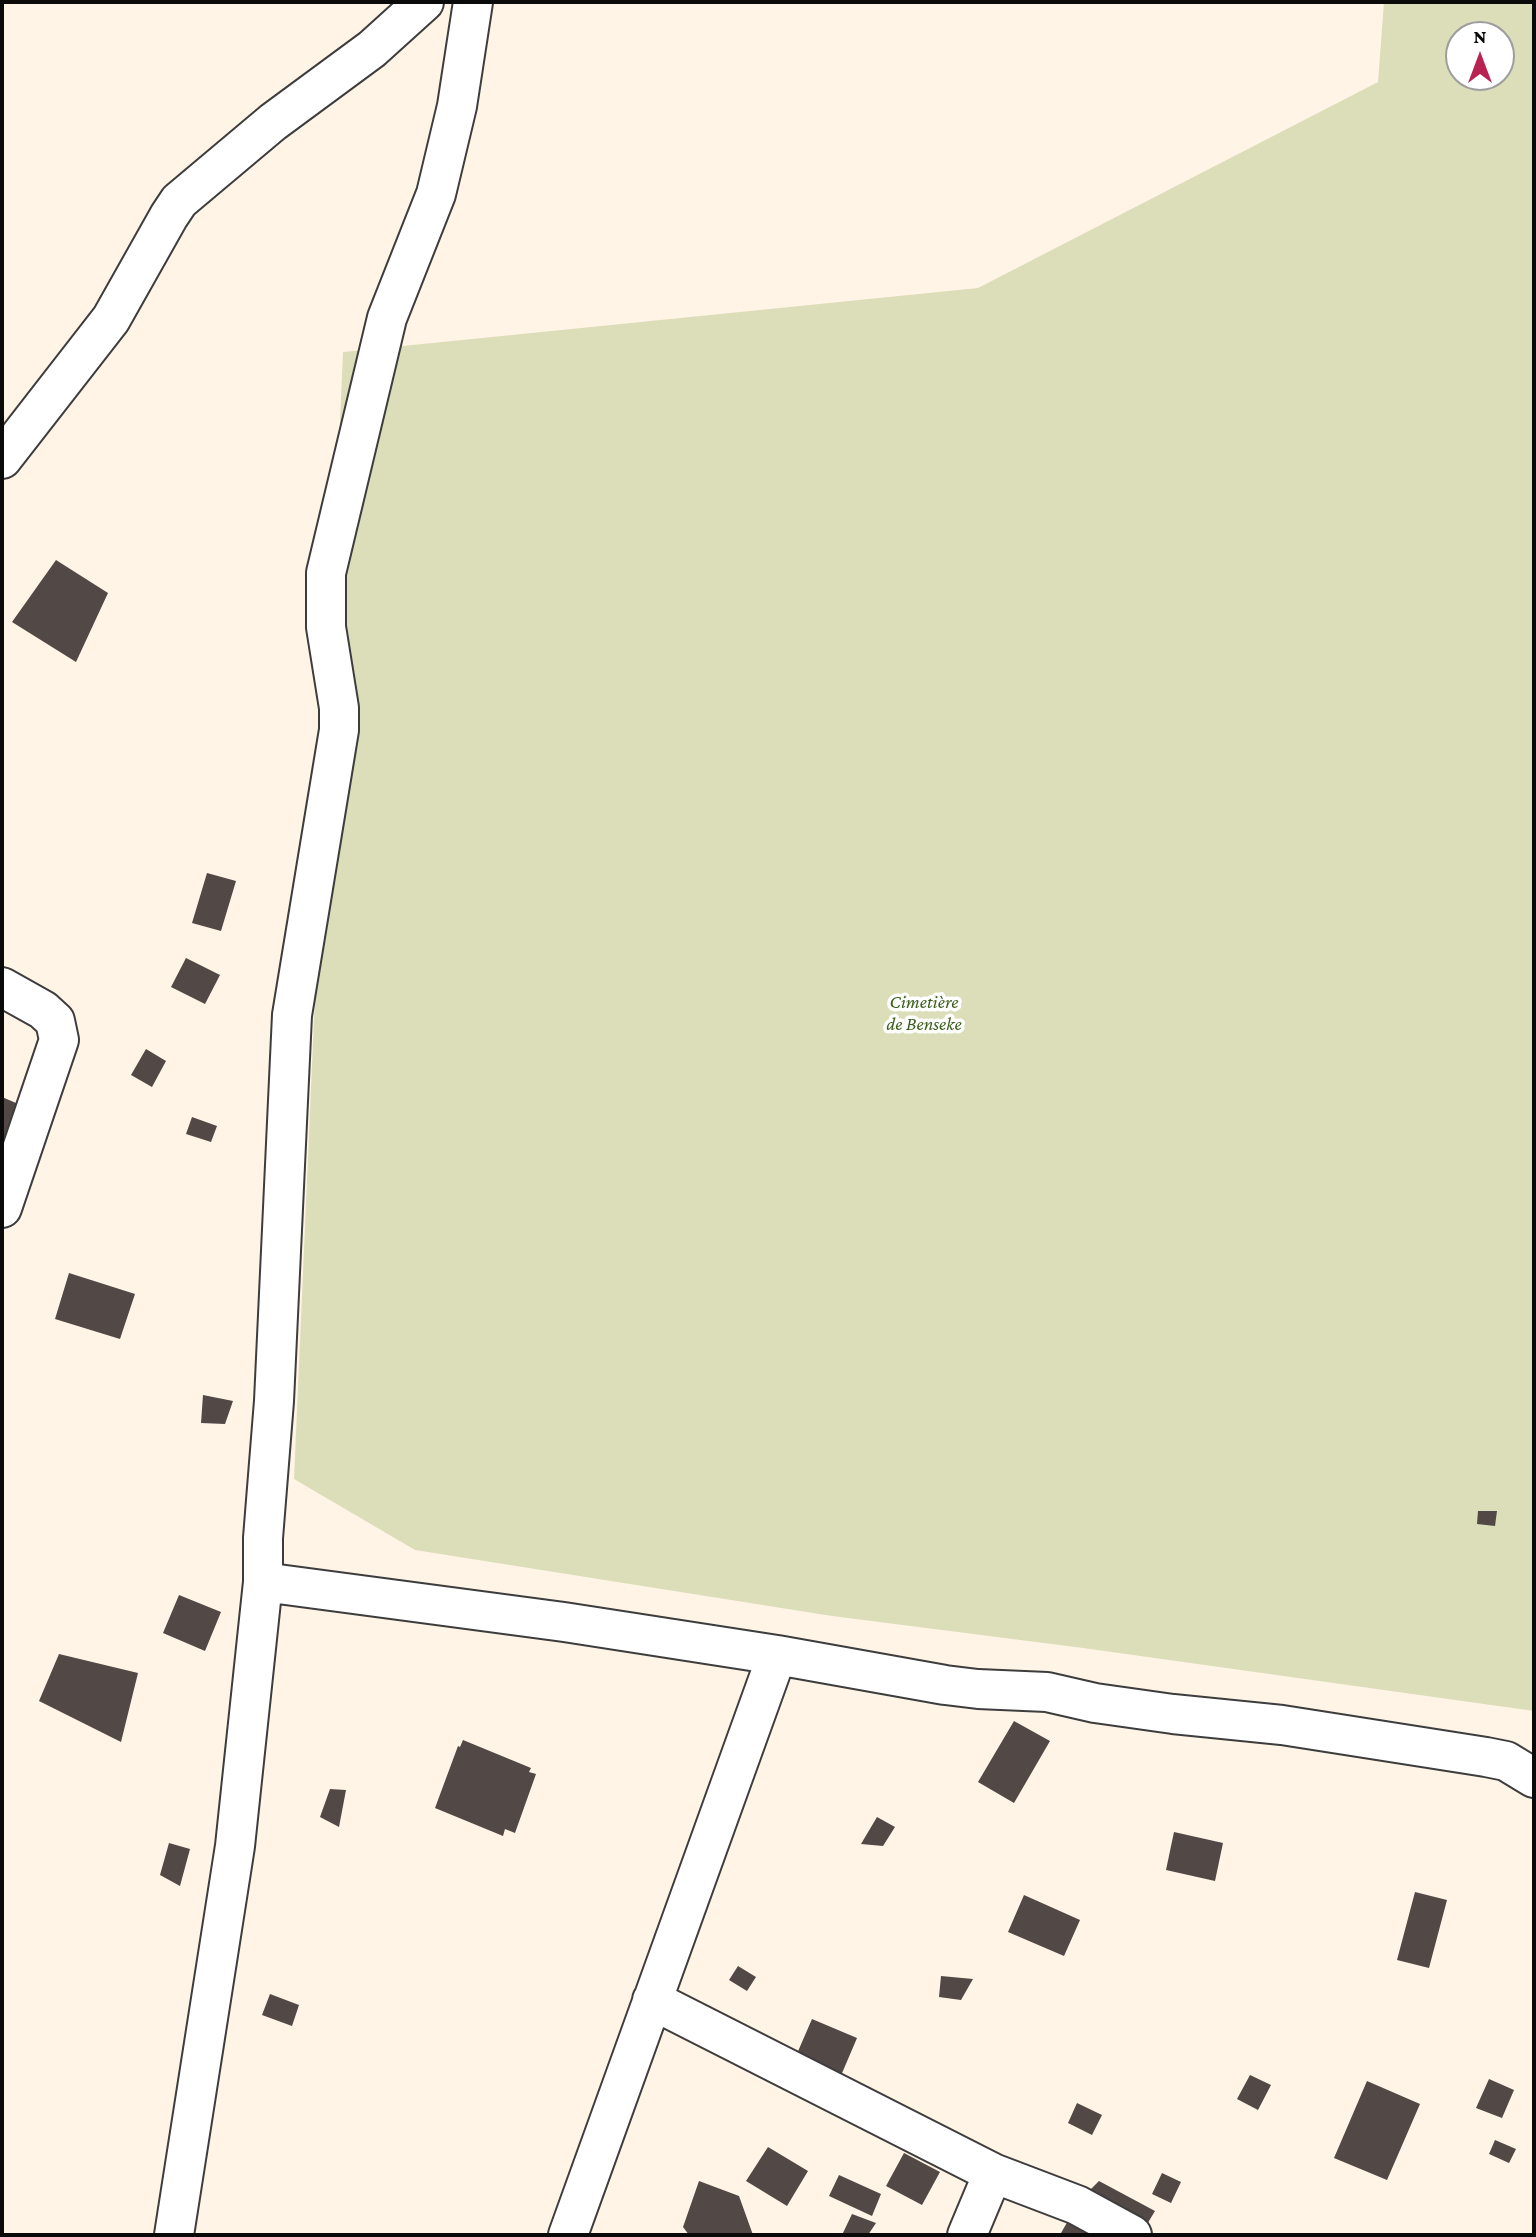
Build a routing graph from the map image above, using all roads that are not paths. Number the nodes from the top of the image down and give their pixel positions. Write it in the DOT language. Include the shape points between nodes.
graph roads {
  1 [pos="424,2"];
  2 [pos="473,2"];
  3 [pos="2,459"];
  4 [pos="2,986"];
  5 [pos="2,1208"];
  6 [pos="263,1582"];
  7 [pos="777,1655"];
  8 [pos="1534,1778"];
  9 [pos="652,2000"];
  10 [pos="993,2173"];
  11 [pos="174,2235"];
  12 [pos="568,2235"];
  13 [pos="967,2235"];
  14 [pos="1132,2235"];
  1 -- 3 [label="street" via="372,49 273,122 180,201 111,319"];
  2 -- 6 [label="street" via="457,106 436,194 387,318 326,573 326,627 339,730 292,1015"];
  4 -- 5 [label="street" via="44,1010 55,1021 59,1040"];
  6 -- 7 [label="street"];
  6 -- 11 [label="street" via="235,1846"];
  7 -- 8 [label="street" via="945,1685 1047,1692 1108,1705 1282,1725 1486,1757 1506,1761"];
  7 -- 9 [label="street"];
  9 -- 10 [label="street"];
  9 -- 12 [label="street"];
  10 -- 13 [label="street"];
  10 -- 14 [label="street" via="1077,2205"];
}
